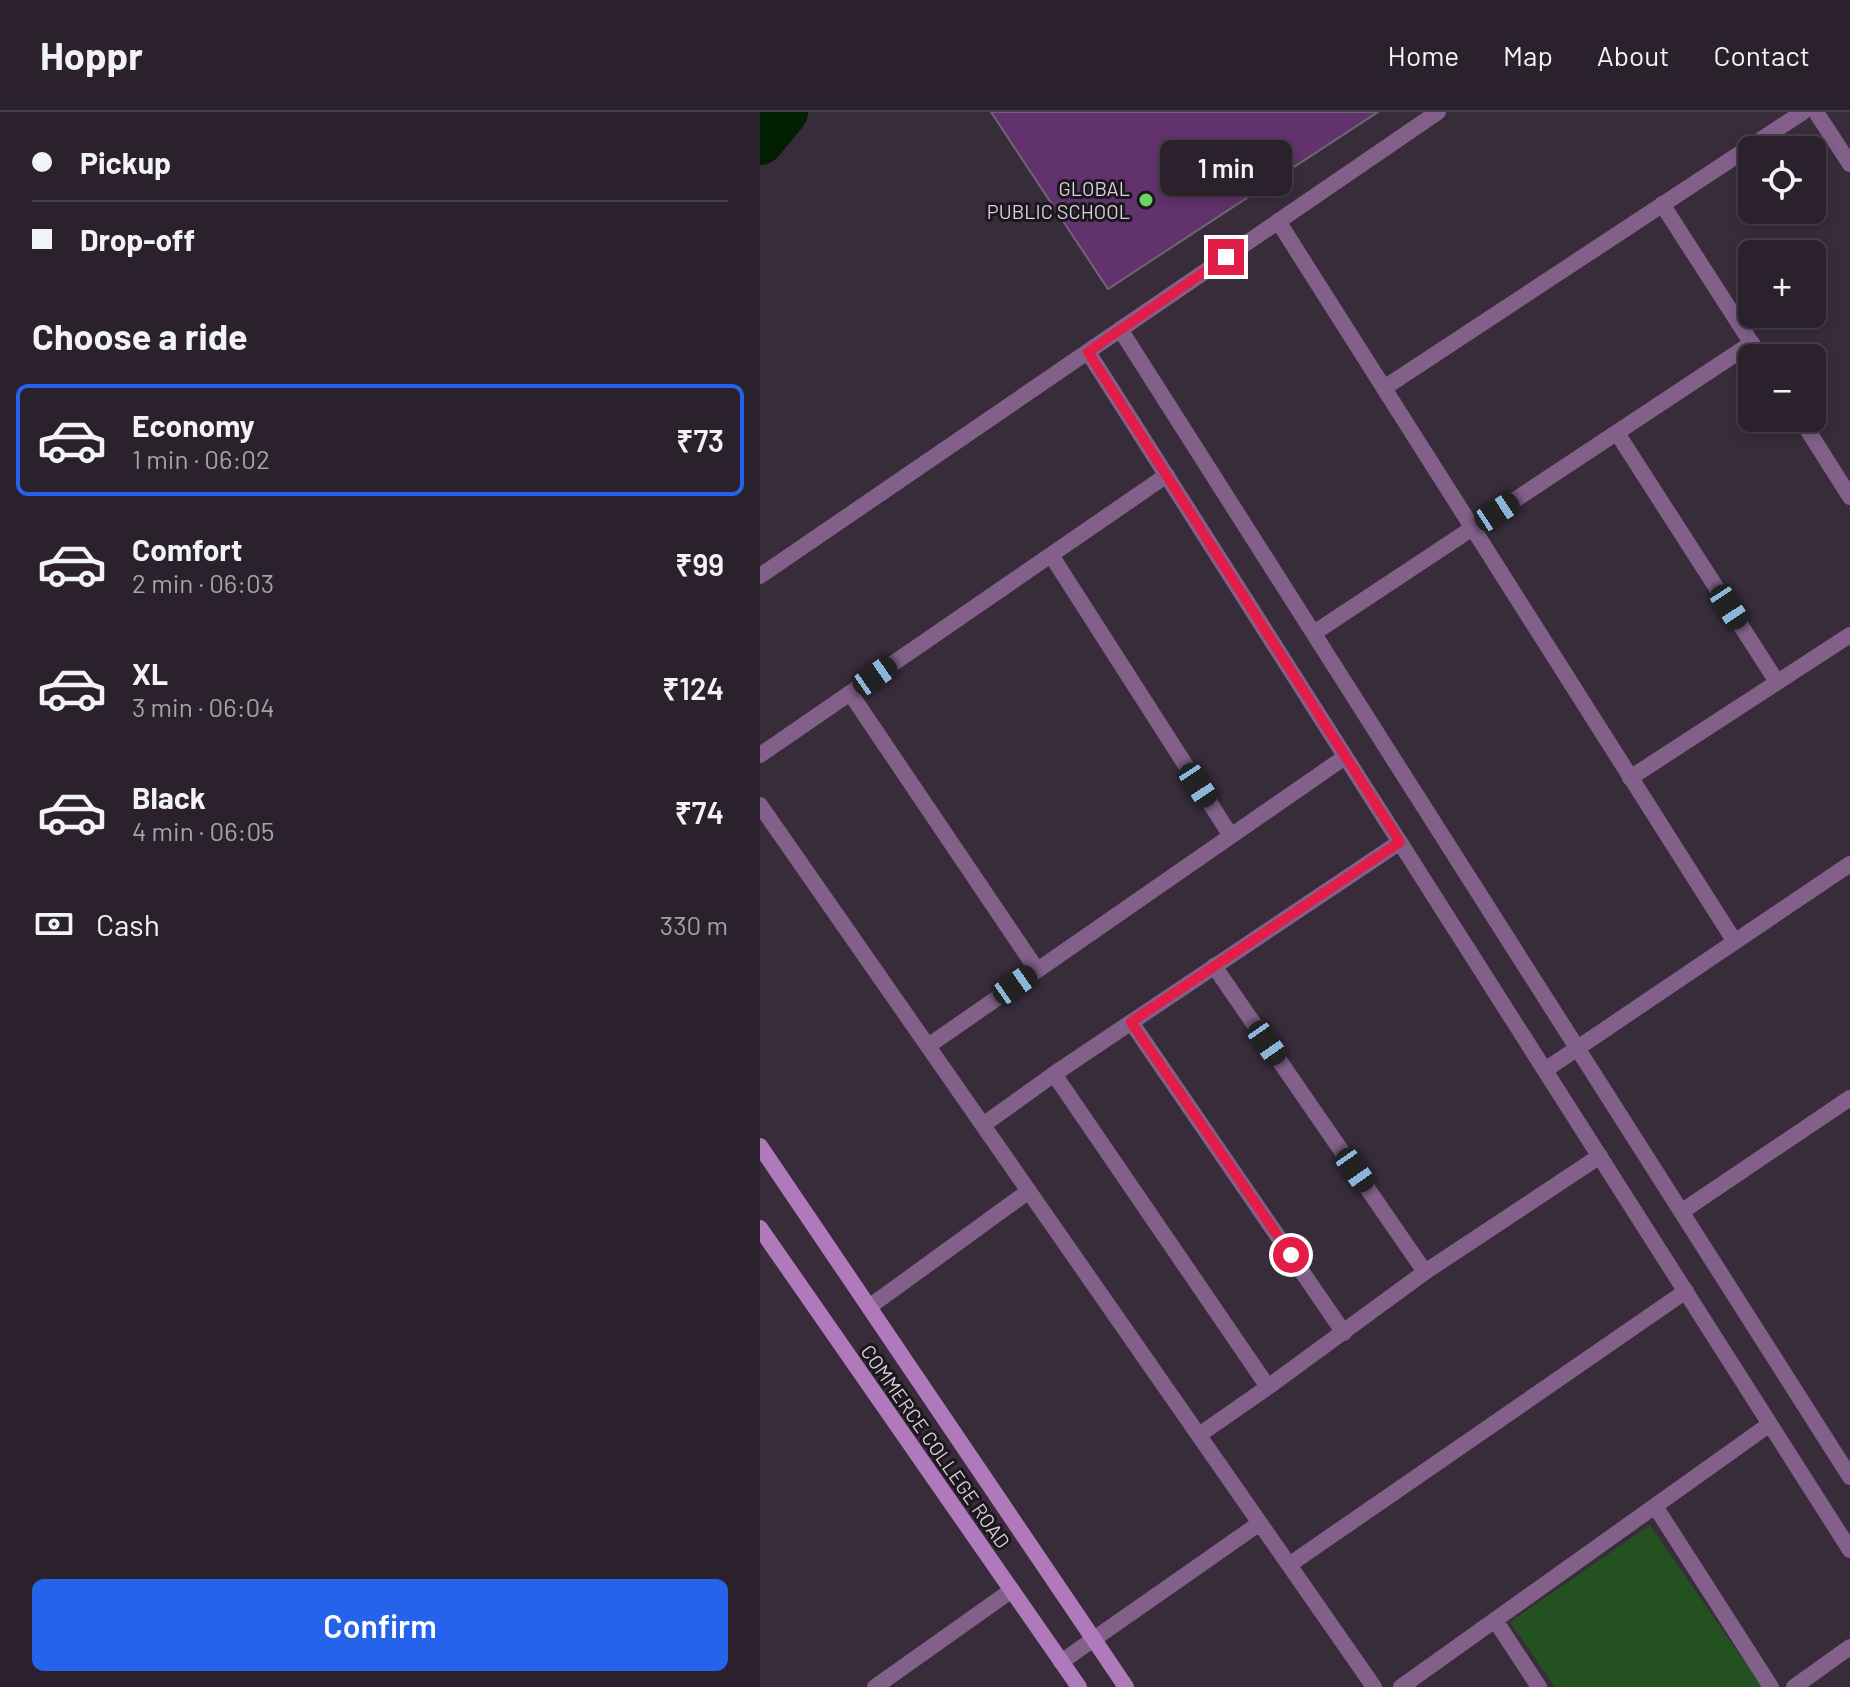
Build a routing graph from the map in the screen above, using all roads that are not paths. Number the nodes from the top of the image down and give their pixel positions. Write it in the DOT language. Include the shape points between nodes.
graph roads {
  1 [pos="1803,112"];
  2 [pos="1816,112"];
  3 [pos="1431,114"];
  4 [pos="1850,164"];
  5 [pos="1662,204"];
  6 [pos="1278,221"];
  7 [pos="1120,329"];
  8 [pos="1752,344"];
  9 [pos="1088,352"];
  10 [pos="1738,362"];
  11 [pos="1384,388"];
  12 [pos="1809,432"];
  13 [pos="1617,433"];
  14 [pos="1167,475"];
  15 [pos="1850,497"];
  16 [pos="1473,528"];
  17 [pos="1051,555"];
  18 [pos="760,576"];
  19 [pos="1314,633"];
  20 [pos="1850,635"];
  21 [pos="1777,682"];
  22 [pos="850,693"];
  23 [pos="760,755"];
  24 [pos="1345,757"];
  25 [pos="1630,778"];
  26 [pos="760,805"];
  27 [pos="1231,836"];
  28 [pos="1400,842"];
  29 [pos="1850,864"];
  30 [pos="1735,942"];
  31 [pos="1214,966"];
  32 [pos="1037,970"];
  33 [pos="1131,1022"];
  34 [pos="928,1046"];
  35 [pos="1578,1048"];
  36 [pos="1545,1070"];
  37 [pos="1054,1074"];
  38 [pos="1849,1101"];
  39 [pos="983,1125"];
  40 [pos="760,1146"];
  41 [pos="1600,1156"];
  42 [pos="1029,1191"];
  43 [pos="1681,1212"];
  44 [pos="760,1228"];
  45 [pos="1425,1272"];
  46 [pos="1686,1291"];
  47 [pos="869,1307"];
  48 [pos="1344,1333"];
  49 [pos="1268,1387"];
  50 [pos="1770,1424"];
  51 [pos="1199,1435"];
  52 [pos="1850,1477"];
  53 [pos="1655,1506"];
  54 [pos="1260,1523"];
  55 [pos="1850,1550"];
  56 [pos="1289,1565"];
  57 [pos="1012,1590"];
  58 [pos="1495,1620"];
  59 [pos="1094,1639"];
  60 [pos="1850,1647"];
  61 [pos="1061,1662"];
  62 [pos="875,1687"];
  63 [pos="1079,1687"];
  64 [pos="1126,1687"];
  65 [pos="1374,1687"];
  66 [pos="1401,1687"];
  67 [pos="1539,1687"];
  68 [pos="1771,1687"];
  69 [pos="1794,1687"];
  1 -- 5 [label="street"];
  2 -- 4 [label="street"];
  3 -- 6 [label="street"];
  5 -- 8 [label="street"];
  5 -- 11 [label="street"];
  6 -- 7 [label="street"];
  6 -- 11 [label="street"];
  7 -- 9 [label="street"];
  7 -- 19 [label="street"];
  9 -- 14 [label="street"];
  9 -- 18 [label="street"];
  10 -- 13 [label="street"];
  11 -- 16 [label="street"];
  12 -- 15 [label="street"];
  13 -- 16 [label="street"];
  13 -- 21 [label="street"];
  14 -- 17 [label="street"];
  14 -- 24 [label="street"];
  16 -- 19 [label="street"];
  16 -- 25 [label="street"];
  17 -- 22 [label="street"];
  17 -- 27 [label="street"];
  19 -- 35 [label="street"];
  20 -- 21 [label="street"];
  21 -- 25 [label="street"];
  22 -- 23 [label="street"];
  22 -- 32 [label="street"];
  24 -- 27 [label="street"];
  24 -- 28 [label="street"];
  25 -- 30 [label="street"];
  26 -- 34 [label="street"];
  27 -- 32 [label="street"];
  28 -- 31 [label="street"];
  28 -- 36 [label="street"];
  29 -- 30 [label="street"];
  30 -- 35 [label="street"];
  31 -- 33 [label="street"];
  31 -- 45 [label="street"];
  32 -- 34 [label="street"];
  33 -- 37 [label="street"];
  33 -- 48 [label="street"];
  34 -- 39 [label="street"];
  35 -- 36 [label="street"];
  35 -- 43 [label="street"];
  36 -- 41 [label="street"];
  37 -- 39 [label="street"];
  37 -- 49 [label="street"];
  38 -- 43 [label="street"];
  39 -- 42 [label="street"];
  40 -- 47 [label="street"];
  41 -- 45 [label="street"];
  41 -- 46 [label="street"];
  42 -- 47 [label="street"];
  42 -- 51 [label="street"];
  43 -- 52 [label="street"];
  44 -- 57 [label="street, COMMERCE COLLEGE ROAD"];
  45 -- 48 [label="street"];
  46 -- 50 [label="street"];
  46 -- 56 [label="street"];
  47 -- 59 [label="street"];
  48 -- 49 [label="street"];
  49 -- 51 [label="street"];
  50 -- 53 [label="street"];
  50 -- 55 [label="street"];
  51 -- 54 [label="street"];
  53 -- 58 [label="street"];
  53 -- 68 [label="street"];
  54 -- 56 [label="street"];
  54 -- 59 [label="street"];
  56 -- 65 [label="street"];
  57 -- 61 [label="street, COMMERCE COLLEGE ROAD"];
  57 -- 62 [label="street"];
  58 -- 66 [label="street"];
  58 -- 67 [label="street"];
  59 -- 61 [label="street"];
  59 -- 64 [label="street"];
  60 -- 69 [label="street"];
  61 -- 63 [label="street, COMMERCE COLLEGE ROAD"];
}
